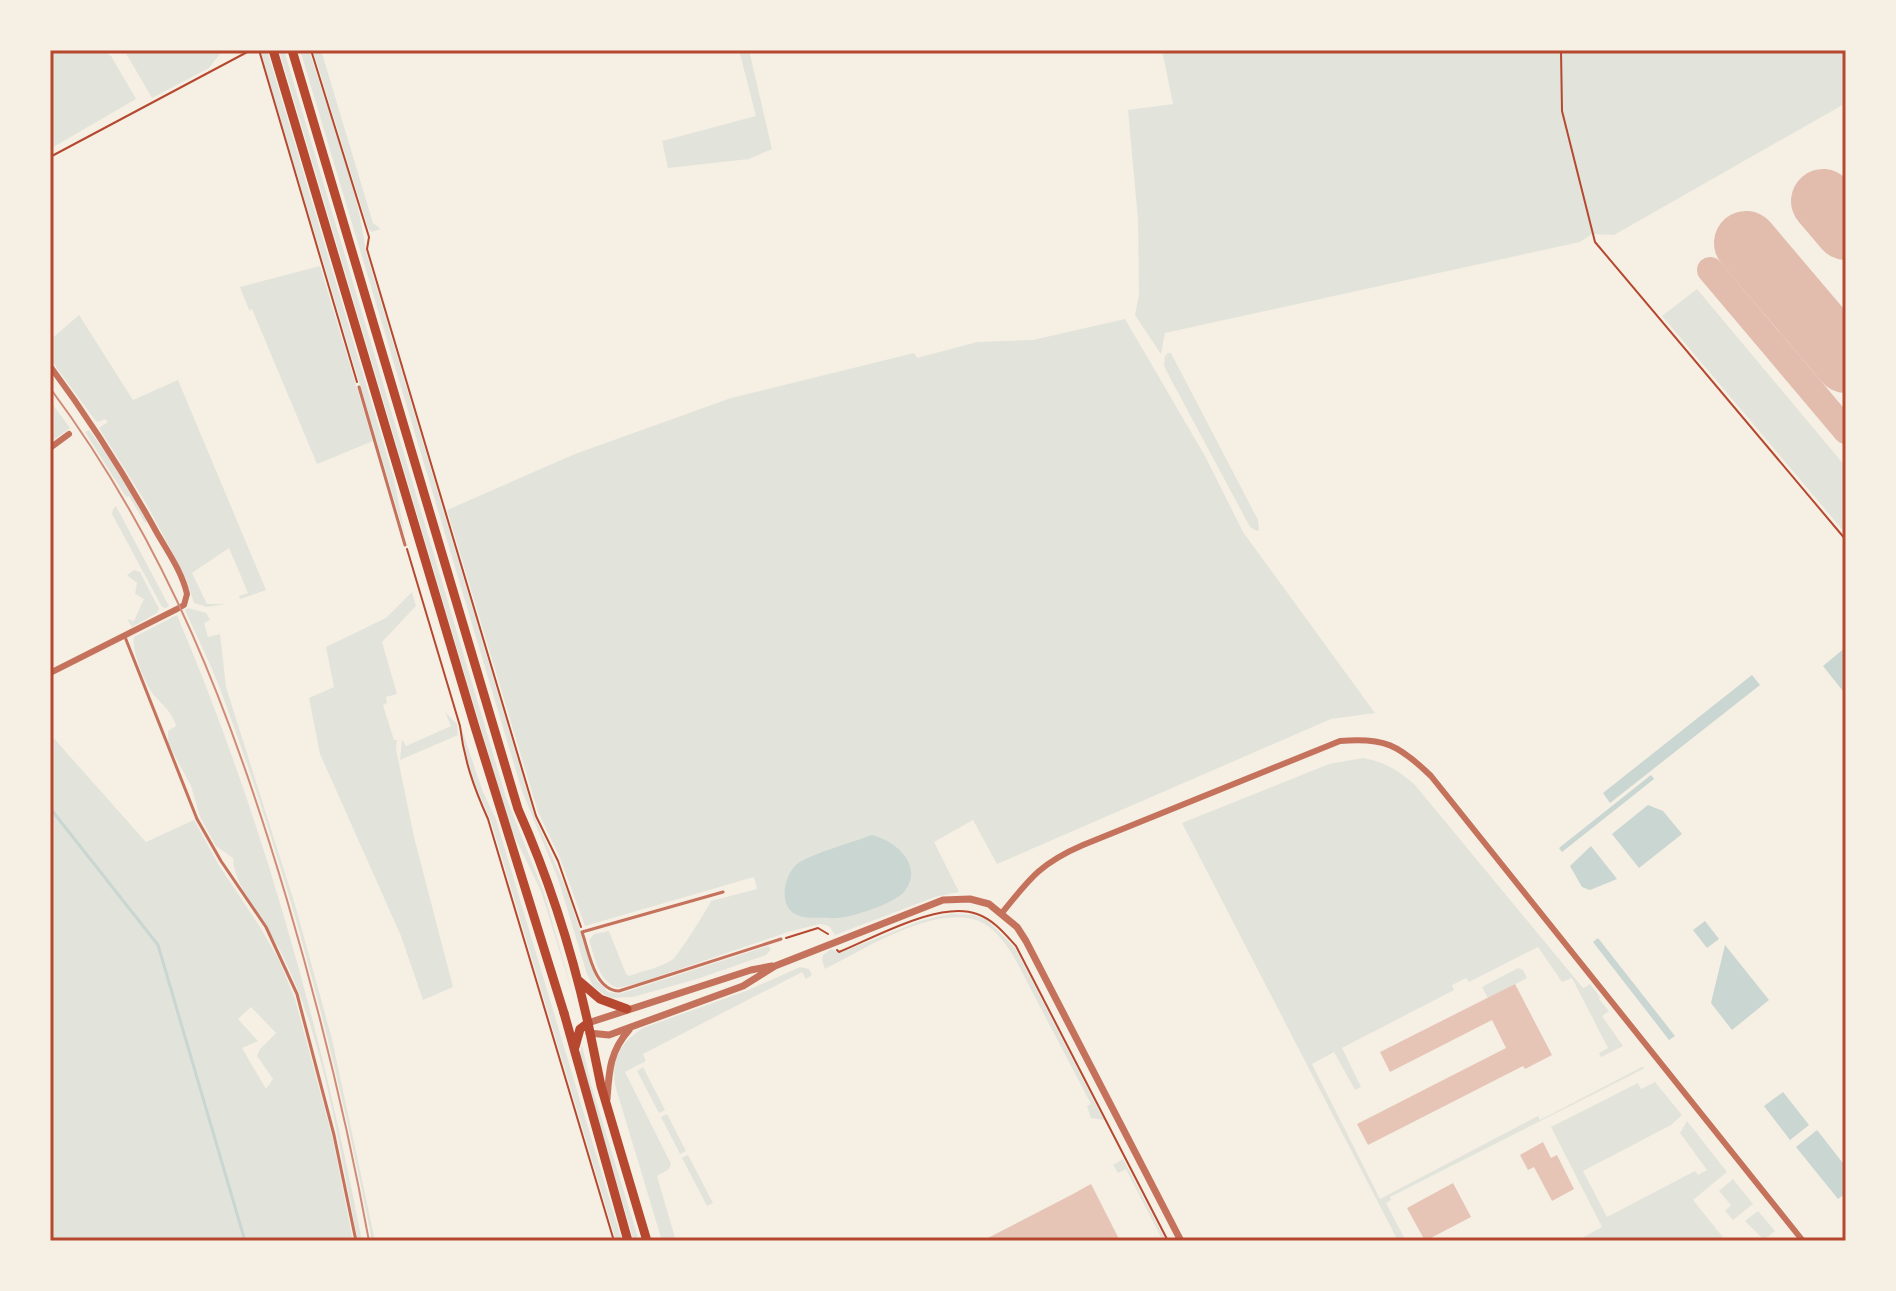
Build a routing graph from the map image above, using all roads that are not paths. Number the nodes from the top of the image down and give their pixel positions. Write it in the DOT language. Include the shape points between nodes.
graph roads {
  1 [pos="273,50"];
  2 [pos="292,50"];
  3 [pos="50,366"];
  4 [pos="359,387"];
  5 [pos="69,434"];
  6 [pos="50,448"];
  7 [pos="405,545"];
  8 [pos="125,637"];
  9 [pos="50,673"];
  10 [pos="723,892"];
  11 [pos="1002,913"];
  12 [pos="781,939"];
  13 [pos="775,966"];
  14 [pos="579,981"];
  15 [pos="627,1009"];
  16 [pos="564,1013"];
  17 [pos="632,1026"];
  18 [pos="586,1028"];
  19 [pos="575,1054"];
  20 [pos="606,1105"];
  21 [pos="356,1241"];
  22 [pos="628,1241"];
  23 [pos="647,1241"];
  24 [pos="1181,1241"];
  25 [pos="1803,1241"];
  1 -- 16 [label="main road"];
  2 -- 14 [label="main road" via="518,809 552,887"];
  3 -- 8 [label="street" via="133,489 187,594 182,606"];
  4 -- 7 [label="lane"];
  5 -- 6 [label="street"];
  8 -- 9 [label="street"];
  8 -- 21 [label="lane" via="197,819 266,927 297,994"];
  10 -- 12 [label="lane" via="582,932 601,983 612,991"];
  11 -- 13 [label="street" via="970,899 943,900"];
  11 -- 24 [label="street" via="1026,941"];
  11 -- 25 [label="street" via="1046,863 1083,845 1340,741 1366,738 1395,746 1431,776"];
  13 -- 15 [label="street"];
  13 -- 17 [label="street" via="743,986"];
  14 -- 15 [label="main road" via="600,999"];
  14 -- 18 [label="main road"];
  15 -- 18 [label="street"];
  16 -- 18 [label="main road"];
  16 -- 19 [label="main road"];
  17 -- 18 [label="street" via="609,1035"];
  17 -- 20 [label="street" via="610,1059"];
  18 -- 19 [label="main road" via="576,1036"];
  18 -- 20 [label="main road"];
  19 -- 22 [label="main road"];
  20 -- 23 [label="main road"];
}
